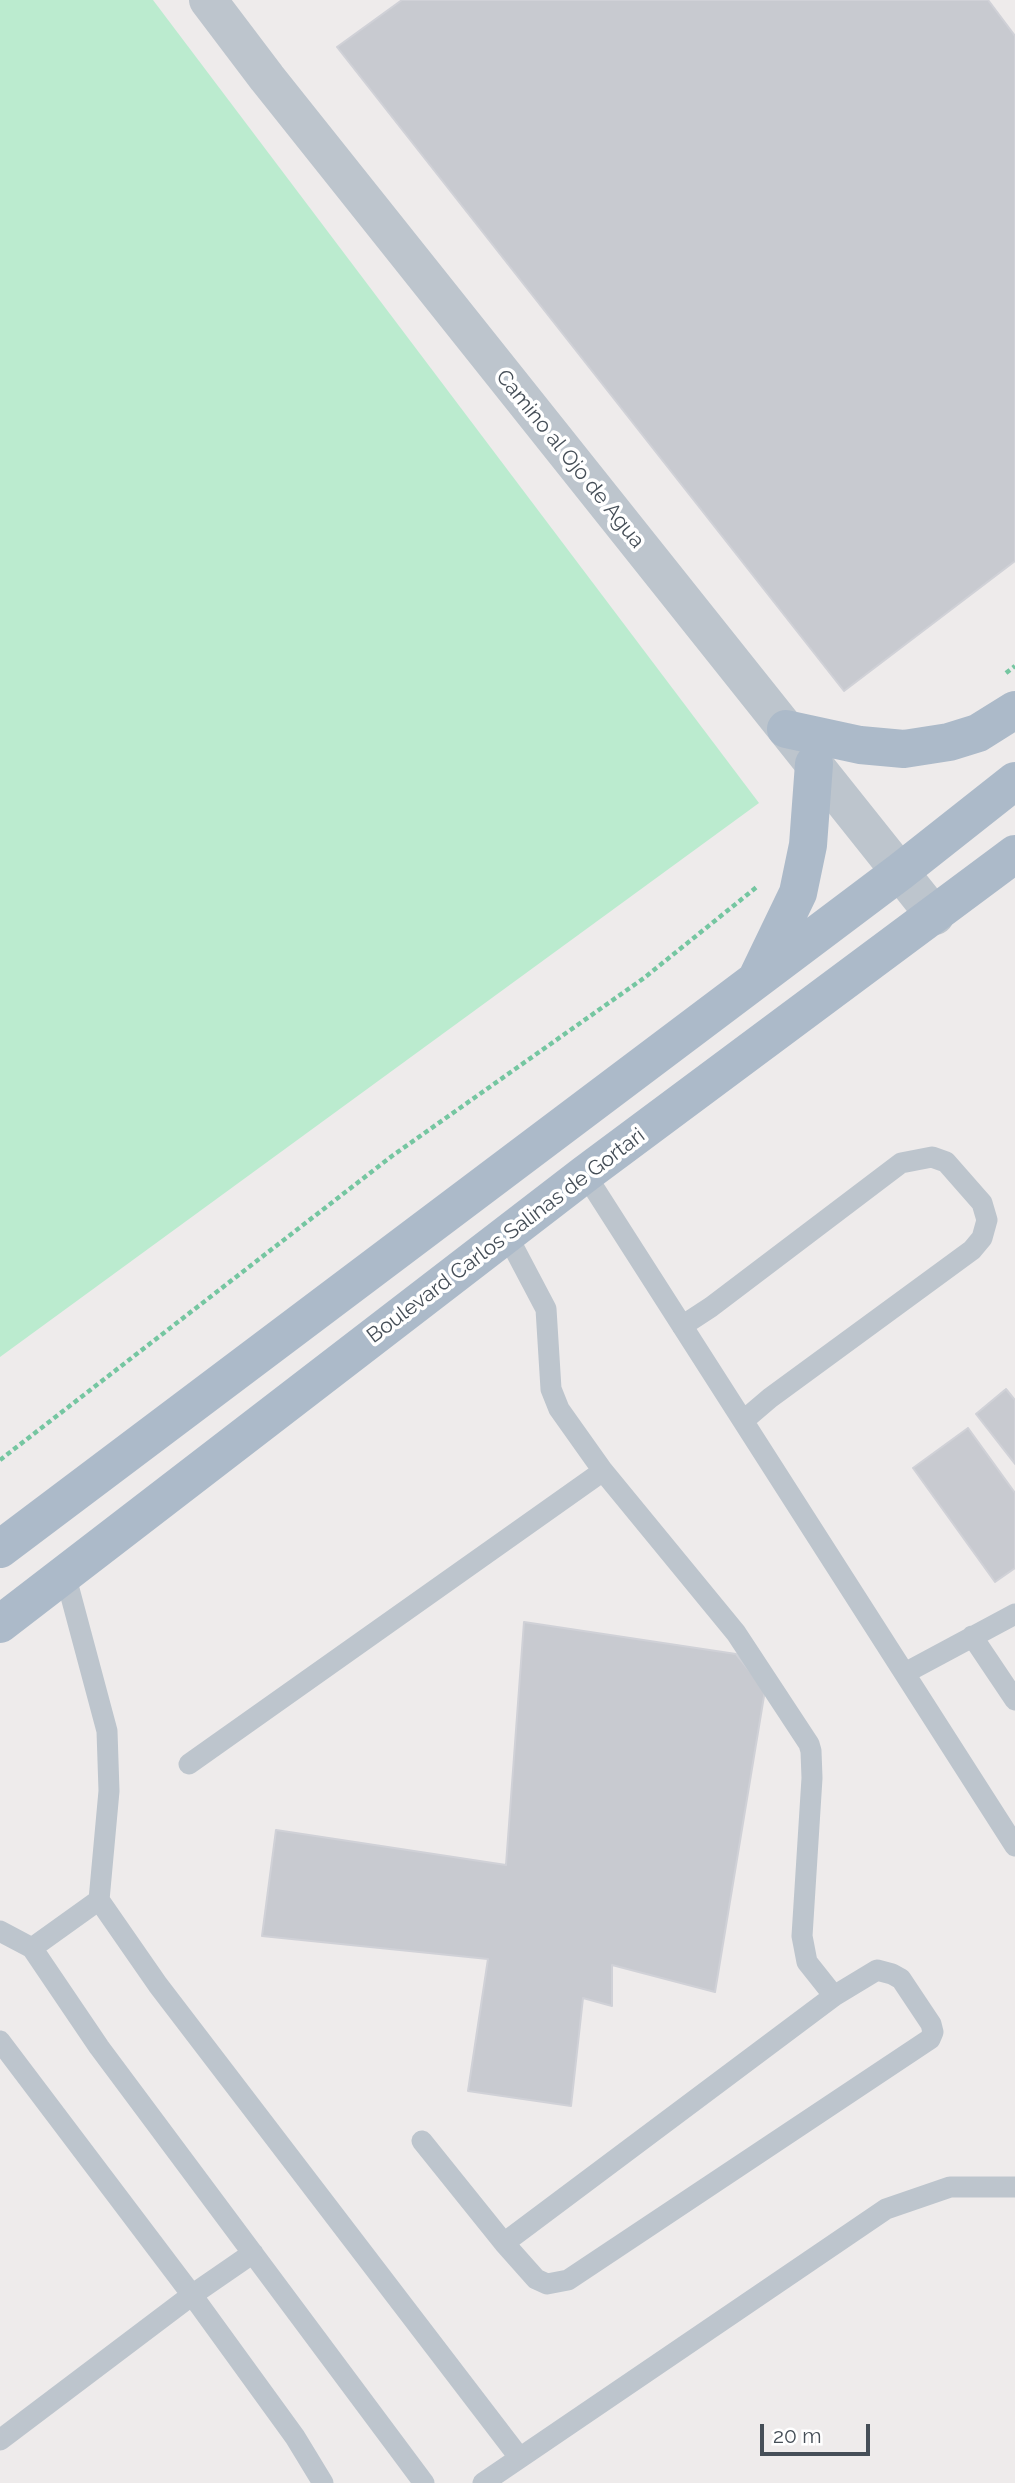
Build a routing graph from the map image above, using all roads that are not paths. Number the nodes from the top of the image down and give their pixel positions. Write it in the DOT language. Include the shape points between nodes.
graph roads {
  1 [pos="208,0"];
  2 [pos="1006,695"];
  3 [pos="786,729"];
  4 [pos="814,764"];
  5 [pos="1015,781"];
  6 [pos="1015,854"];
  7 [pos="901,871"];
  8 [pos="935,916"];
  9 [pos="756,981"];
  10 [pos="585,1174"];
  11 [pos="507,1235"];
  12 [pos="682,1326"];
  13 [pos="743,1422"];
  14 [pos="603,1471"];
  15 [pos="0,1549"];
  16 [pos="65,1574"];
  17 [pos="1015,1614"];
  18 [pos="0,1624"];
  19 [pos="972,1636"];
  20 [pos="905,1672"];
  21 [pos="1015,1700"];
  22 [pos="189,1764"];
  23 [pos="1015,1846"];
  24 [pos="99,1900"];
  25 [pos="0,1931"];
  26 [pos="32,1948"];
  27 [pos="834,1996"];
  28 [pos="0,2040"];
  29 [pos="422,2141"];
  30 [pos="1015,2188"];
  31 [pos="504,2243"];
  32 [pos="253,2253"];
  33 [pos="192,2295"];
  34 [pos="0,2440"];
  35 [pos="519,2457"];
  36 [pos="323,2483"];
  37 [pos="424,2483"];
  38 [pos="482,2483"];
  1 -- 3 [label="street, Camino al Ojo de Agua"];
  2 -- 3 [label="main road" via="978,733 904,749"];
  3 -- 4 [label="street, Camino al Ojo de Agua"];
  4 -- 7 [label="street, Camino al Ojo de Agua"];
  4 -- 9 [label="main road" via="808,845 798,893"];
  5 -- 7 [label="main road"];
  6 -- 8 [label="main road, Boulevard Carlos Salinas de Gortari"];
  7 -- 8 [label="street, Camino al Ojo de Agua"];
  7 -- 9 [label="main road"];
  8 -- 10 [label="main road, Boulevard Carlos Salinas de Gortari"];
  9 -- 15 [label="main road"];
  10 -- 11 [label="main road, Boulevard Carlos Salinas de Gortari"];
  10 -- 12 [label="lane"];
  11 -- 14 [label="lane" via="545,1309 551,1389 559,1409"];
  11 -- 16 [label="main road, Boulevard Carlos Salinas de Gortari"];
  12 -- 13 [label="lane"];
  12 -- 13 [label="lane" via="901,1163 932,1157 946,1162 982,1203 986,1220 982,1238 972,1250"];
  13 -- 20 [label="lane"];
  14 -- 22 [label="lane"];
  14 -- 27 [label="lane" via="736,1633 809,1744 813,1778 802,1936 807,1962"];
  16 -- 18 [label="main road, Boulevard Carlos Salinas de Gortari"];
  16 -- 24 [label="lane" via="107,1731 110,1791"];
  17 -- 19 [label="lane"];
  19 -- 20 [label="lane"];
  19 -- 21 [label="lane"];
  20 -- 23 [label="lane"];
  24 -- 26 [label="lane"];
  24 -- 35 [label="lane" via="158,1985"];
  25 -- 26 [label="lane"];
  26 -- 32 [label="lane" via="99,2047"];
  27 -- 31 [label="lane"];
  27 -- 31 [label="lane" via="877,1970 891,1974 901,1979 933,2032 930,2039 568,2280 547,2284 536,2279"];
  28 -- 33 [label="lane"];
  29 -- 31 [label="lane"];
  30 -- 35 [label="lane" via="950,2188 886,2209"];
  32 -- 33 [label="lane"];
  32 -- 37 [label="lane"];
  33 -- 34 [label="lane"];
  33 -- 36 [label="lane"];
  35 -- 38 [label="lane"];
}
